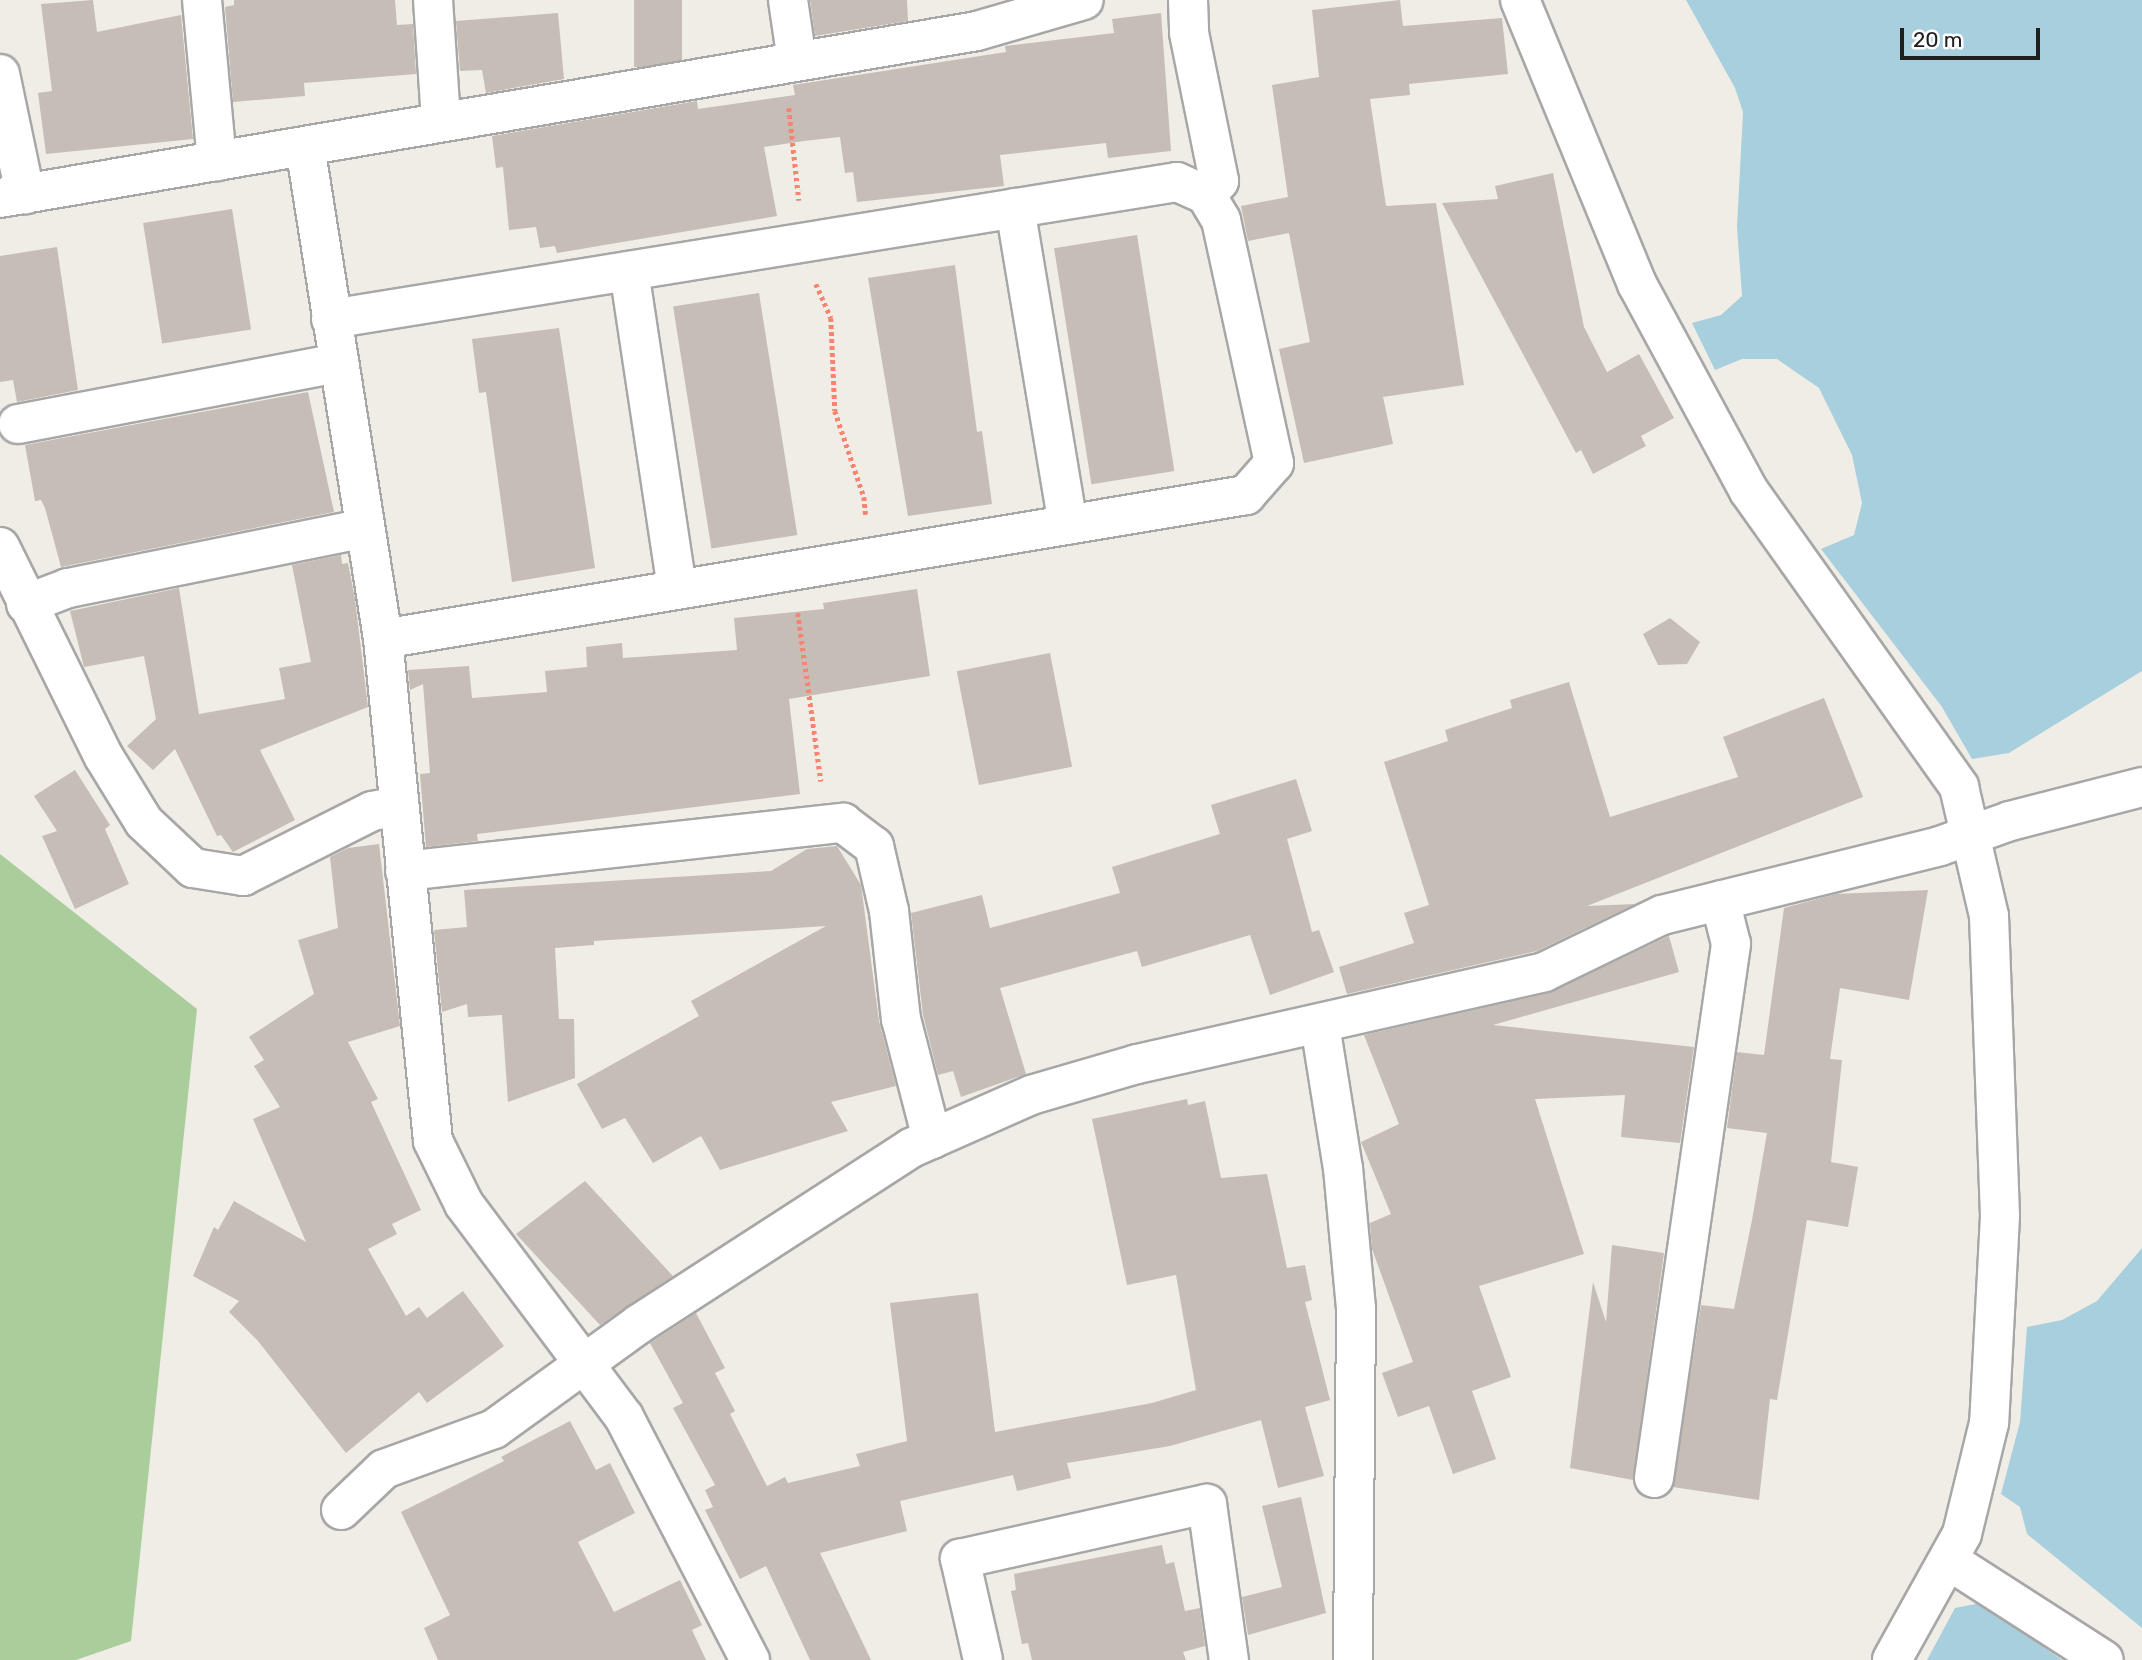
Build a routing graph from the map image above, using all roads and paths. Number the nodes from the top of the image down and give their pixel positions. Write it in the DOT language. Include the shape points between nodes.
graph roads {
  1 [pos="202,0"];
  2 [pos="433,0"];
  3 [pos="788,0"];
  4 [pos="1084,0"];
  5 [pos="1188,0"];
  6 [pos="1520,0"];
  7 [pos="791,62"];
  8 [pos="0,74"];
  9 [pos="441,122"];
  10 [pos="305,146"];
  11 [pos="218,161"];
  12 [pos="1206,195"];
  13 [pos="13,196"];
  14 [pos="1016,208"];
  15 [pos="805,242"];
  16 [pos="629,271"];
  17 [pos="331,319"];
  18 [pos="338,363"];
  19 [pos="18,424"];
  20 [pos="1068,525"];
  21 [pos="365,528"];
  22 [pos="0,547"];
  23 [pos="869,558"];
  24 [pos="794,570"];
  25 [pos="677,589"];
  26 [pos="26,604"];
  27 [pos="383,639"];
  28 [pos="2142,787"];
  29 [pos="399,806"];
  30 [pos="827,824"];
  31 [pos="1970,833"];
  32 [pos="405,871"];
  33 [pos="1720,900"];
  34 [pos="1320,1025"];
  35 [pos="932,1139"];
  36 [pos="585,1366"];
  37 [pos="1654,1478"];
  38 [pos="341,1510"];
  39 [pos="1948,1560"];
  40 [pos="750,1660"];
  41 [pos="983,1660"];
  42 [pos="1229,1660"];
  43 [pos="1353,1660"];
  44 [pos="1892,1660"];
  45 [pos="2104,1660"];
  1 -- 11 [label="street"];
  2 -- 9 [label="street"];
  3 -- 7 [label="street"];
  4 -- 7 [label="street" via="977,31"];
  5 -- 12 [label="street" via="1189,33 1219,181"];
  6 -- 31 [label="street" via="1637,284 1688,379 1749,491 1959,786"];
  7 -- 9 [label="street"];
  7 -- 15 [label="path"];
  8 -- 13 [label="street"];
  9 -- 10 [label="street"];
  10 -- 11 [label="street"];
  10 -- 17 [label="street"];
  11 -- 13 [label="street"];
  12 -- 14 [label="street" via="1177,182"];
  12 -- 20 [label="street" via="1221,220 1274,463 1246,495"];
  14 -- 15 [label="street"];
  14 -- 20 [label="street"];
  15 -- 16 [label="street"];
  15 -- 23 [label="path" via="831,318 835,411 864,497"];
  16 -- 17 [label="street"];
  16 -- 25 [label="street"];
  17 -- 18 [label="street"];
  18 -- 19 [label="street"];
  18 -- 21 [label="street"];
  20 -- 23 [label="street"];
  21 -- 26 [label="street" via="68,588"];
  21 -- 27 [label="street"];
  22 -- 26 [label="street"];
  23 -- 24 [label="street"];
  24 -- 25 [label="street"];
  24 -- 30 [label="path"];
  25 -- 27 [label="street"];
  26 -- 29 [label="street" via="104,757 145,822 193,868 243,876 372,811"];
  27 -- 29 [label="street"];
  28 -- 31 [label="street"];
  29 -- 32 [label="street"];
  30 -- 32 [label="street"];
  30 -- 35 [label="street" via="843,823 874,846 888,911 901,1018"];
  31 -- 33 [label="street" via="1940,846"];
  31 -- 39 [label="street" via="1989,916 2000,1216 1989,1423 1962,1534"];
  32 -- 36 [label="street" via="433,1141 464,1204"];
  33 -- 34 [label="street" via="1662,915 1544,972"];
  33 -- 37 [label="street" via="1731,944"];
  34 -- 35 [label="street" via="1111,1072 1031,1095"];
  34 -- 43 [label="street" via="1343,1168 1356,1309"];
  35 -- 36 [label="street" via="911,1148 639,1324"];
  36 -- 38 [label="street" via="494,1429 384,1469"];
  36 -- 40 [label="street" via="624,1417"];
  39 -- 44 [label="street"];
  39 -- 45 [label="street"];
  41 -- 42 [label="street" via="960,1559 1207,1504"];
}
